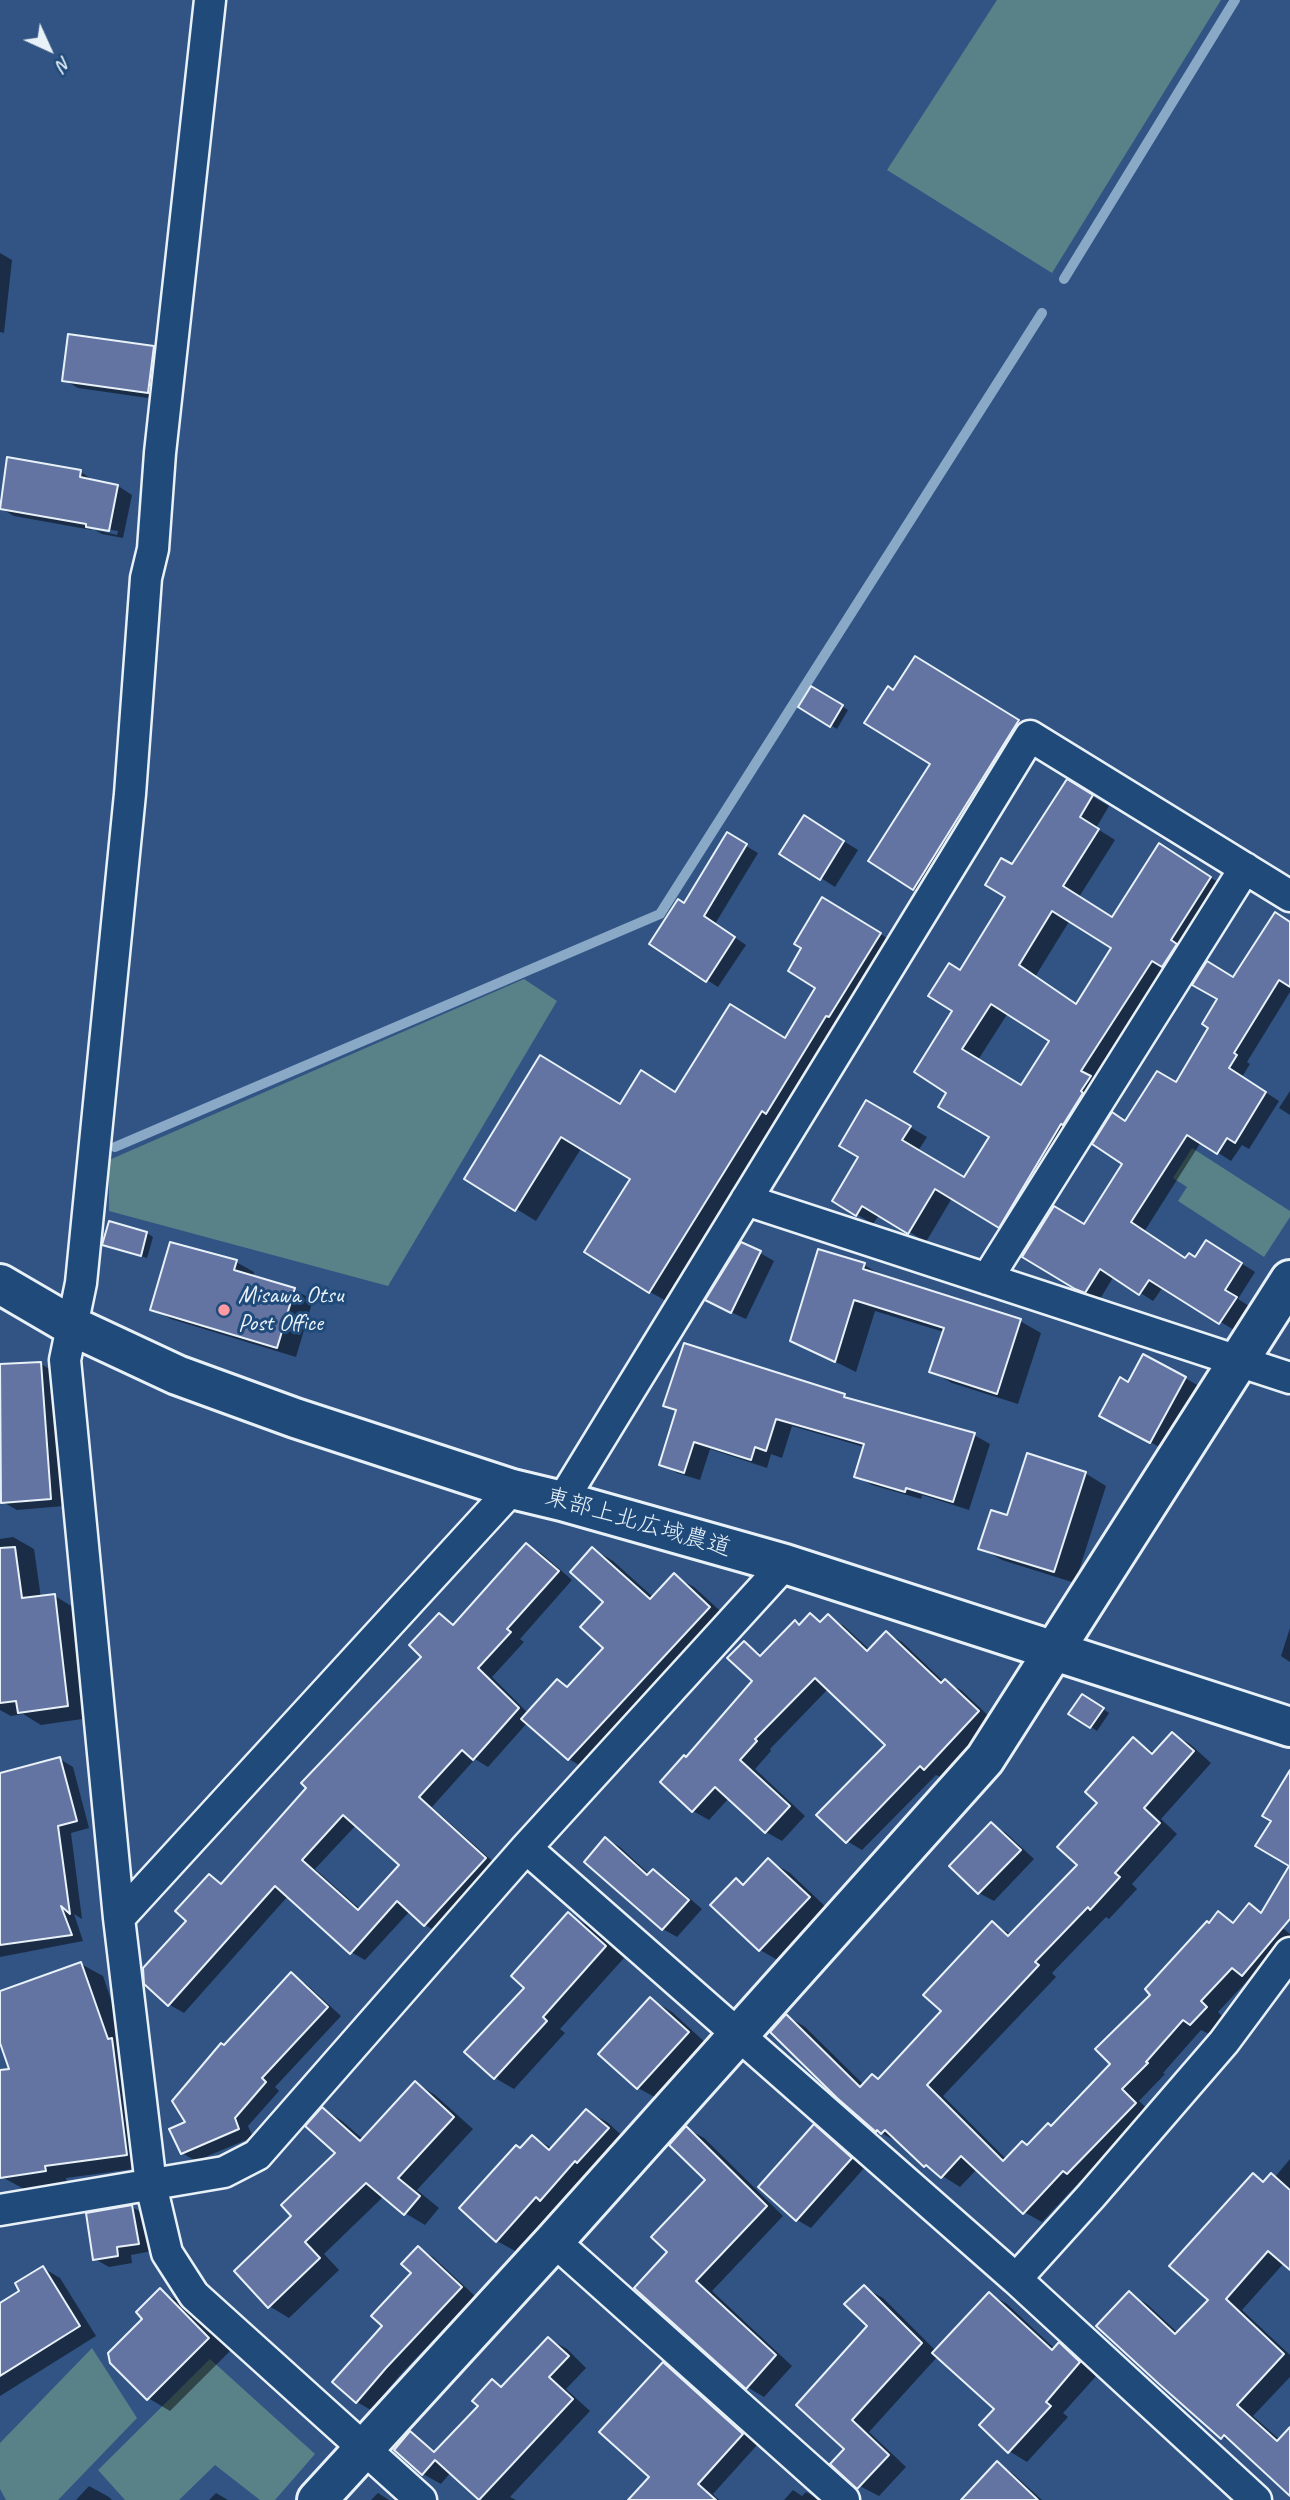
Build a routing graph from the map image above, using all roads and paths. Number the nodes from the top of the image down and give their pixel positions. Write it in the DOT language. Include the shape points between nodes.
graph roads {
  1 [pos="210,0"];
  2 [pos="1245,868"];
  3 [pos="1290,896"];
  4 [pos="746,1200"];
  5 [pos="988,1279"];
  6 [pos="1290,1280"];
  7 [pos="0,1284"];
  8 [pos="72,1326"];
  9 [pos="1239,1362"];
  10 [pos="1290,1378"];
  11 [pos="512,1489"];
  12 [pos="562,1500"];
  13 [pos="785,1564"];
  14 [pos="1054,1653"];
  15 [pos="1290,1727"];
  16 [pos="526,1848"];
  17 [pos="119,1918"];
  18 [pos="1290,1953"];
  19 [pos="739,2033"];
  20 [pos="151,2185"];
  21 [pos="0,2210"];
  22 [pos="554,2241"];
  23 [pos="1016,2278"];
  24 [pos="365,2448"];
  25 [pos="317,2500"];
  26 [pos="421,2500"];
  27 [pos="844,2500"];
  28 [pos="1256,2500"];
  1 -- 8 [label="street" via="153,549 146,578 130,794 81,1283"];
  2 -- 3 [label="street"];
  2 -- 4 [label="street" via="1030,736"];
  2 -- 5 [label="street"];
  4 -- 5 [label="street"];
  4 -- 12 [label="street"];
  5 -- 9 [label="street"];
  6 -- 9 [label="street"];
  7 -- 8 [label="street, 東部上北広域農道"];
  8 -- 11 [label="street, 東部上北広域農道" via="177,1375"];
  8 -- 17 [label="street" via="65,1360"];
  9 -- 10 [label="street"];
  9 -- 14 [label="street"];
  11 -- 12 [label="street, 東部上北広域農道"];
  11 -- 17 [label="street"];
  12 -- 13 [label="street, 東部上北広域農道"];
  13 -- 14 [label="street, 東部上北広域農道"];
  13 -- 16 [label="street"];
  14 -- 15 [label="street, 東部上北広域農道"];
  14 -- 19 [label="street" via="985,1759"];
  16 -- 19 [label="street"];
  16 -- 20 [label="street" via="257,2155 224,2172"];
  17 -- 20 [label="street"];
  18 -- 23 [label="street" via="1224,2042"];
  19 -- 22 [label="street"];
  19 -- 23 [label="street"];
  20 -- 21 [label="street"];
  20 -- 24 [label="street" via="167,2253 194,2295"];
  22 -- 24 [label="street"];
  22 -- 27 [label="street"];
  23 -- 28 [label="street"];
  24 -- 25 [label="street"];
  24 -- 26 [label="street"];
}
